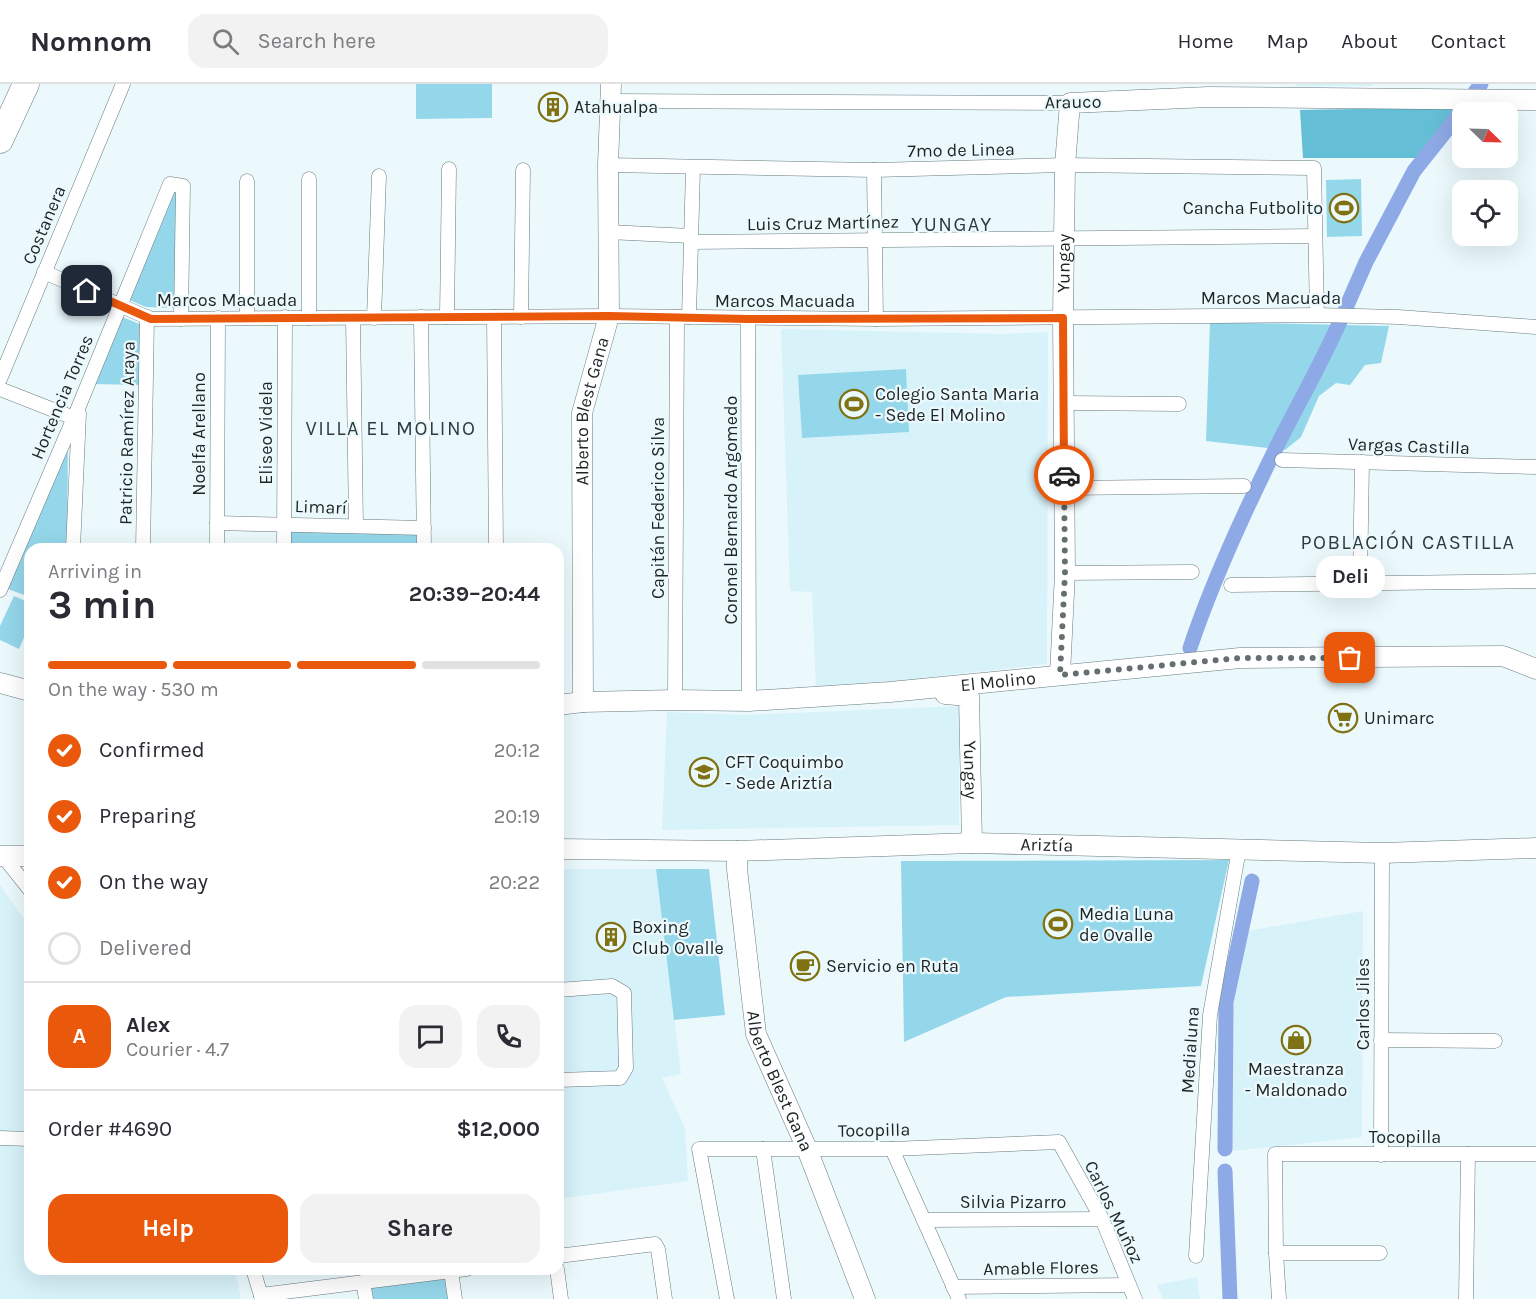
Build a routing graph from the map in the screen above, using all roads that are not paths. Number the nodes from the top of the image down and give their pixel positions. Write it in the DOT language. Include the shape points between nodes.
graph roads {
  1 [pos="15,84"];
  2 [pos="26,84"];
  3 [pos="123,84"];
  4 [pos="1209,91"];
  5 [pos="611,93"];
  6 [pos="1536,100"];
  7 [pos="1070,102"];
  8 [pos="0,108"];
  9 [pos="0,140"];
  10 [pos="608,165"];
  11 [pos="1065,165"];
  12 [pos="693,168"];
  13 [pos="449,169"];
  14 [pos="523,170"];
  15 [pos="874,170"];
  16 [pos="379,176"];
  17 [pos="309,179"];
  18 [pos="247,181"];
  19 [pos="608,232"];
  20 [pos="1315,236"];
  21 [pos="691,239"];
  22 [pos="874,240"];
  23 [pos="1066,240"];
  24 [pos="44,272"];
  25 [pos="119,305"];
  26 [pos="1317,315"];
  27 [pos="609,316"];
  28 [pos="147,317"];
  29 [pos="285,317"];
  30 [pos="421,317"];
  31 [pos="447,317"];
  32 [pos="494,317"];
  33 [pos="521,317"];
  34 [pos="683,317"];
  35 [pos="218,318"];
  36 [pos="247,318"];
  37 [pos="309,318"];
  38 [pos="353,318"];
  39 [pos="374,318"];
  40 [pos="1063,318"];
  41 [pos="181,319"];
  42 [pos="748,319"];
  43 [pos="876,319"];
  44 [pos="1536,327"];
  45 [pos="0,380"];
  46 [pos="0,389"];
  47 [pos="1064,403"];
  48 [pos="1179,404"];
  49 [pos="76,412"];
  50 [pos="1282,460"];
  51 [pos="1362,462"];
  52 [pos="1536,467"];
  53 [pos="1244,486"];
  54 [pos="1064,488"];
  55 [pos="217,523"];
  56 [pos="284,523"];
  57 [pos="356,526"];
  58 [pos="424,528"];
  59 [pos="73,543"];
  60 [pos="143,543"];
  61 [pos="217,543"];
  62 [pos="284,543"];
  63 [pos="424,543"];
  64 [pos="496,543"];
  65 [pos="1192,572"];
  66 [pos="1065,573"];
  67 [pos="1536,581"];
  68 [pos="1360,582"];
  69 [pos="1231,585"];
  70 [pos="0,590"];
  71 [pos="1536,669"];
  72 [pos="1060,675"];
  73 [pos="0,684"];
  74 [pos="24,690"];
  75 [pos="890,692"];
  76 [pos="969,696"];
  77 [pos="675,700"];
  78 [pos="749,700"];
  79 [pos="583,702"];
  80 [pos="564,704"];
  81 [pos="972,843"];
  82 [pos="1536,848"];
  83 [pos="564,849"];
  84 [pos="1239,849"];
  85 [pos="737,851"];
  86 [pos="1382,853"];
  87 [pos="2,856"];
  88 [pos="24,856"];
  89 [pos="24,883"];
  90 [pos="564,990"];
  91 [pos="1381,1040"];
  92 [pos="1495,1041"];
  93 [pos="564,1080"];
  94 [pos="0,1138"];
  95 [pos="24,1138"];
  96 [pos="1059,1142"];
  97 [pos="763,1149"];
  98 [pos="807,1149"];
  99 [pos="892,1149"];
  100 [pos="1468,1154"];
  101 [pos="1536,1154"];
  102 [pos="1381,1155"];
  103 [pos="1102,1219"];
  104 [pos="924,1220"];
  105 [pos="1276,1253"];
  106 [pos="1380,1253"];
  107 [pos="564,1256"];
  108 [pos="1196,1256"];
  109 [pos="255,1275"];
  110 [pos="419,1275"];
  111 [pos="452,1275"];
  112 [pos="558,1275"];
  113 [pos="363,1282"];
  114 [pos="1129,1285"];
  115 [pos="956,1293"];
  116 [pos="261,1297"];
  117 [pos="366,1299"];
  118 [pos="455,1299"];
  119 [pos="561,1299"];
  120 [pos="665,1299"];
  121 [pos="727,1299"];
  122 [pos="784,1299"];
  123 [pos="865,1299"];
  124 [pos="1135,1299"];
  125 [pos="1279,1299"];
  126 [pos="1466,1299"];
  1 -- 8 [label="highway"];
  2 -- 9 [label="highway"];
  3 -- 24 [label="street, Costanera"];
  4 -- 6 [label="street, Arauco"];
  4 -- 7 [label="street, Arauco"];
  5 -- 7 [label="street, Arauco"];
  5 -- 10 [label="street, Alberto Blest Gana"];
  7 -- 11 [label="street, Yungay"];
  10 -- 12 [label="street, 7mo de Linea"];
  10 -- 19 [label="street, Alberto Blest Gana"];
  11 -- 15 [label="street, 7mo de Linea"];
  11 -- 20 [label="street, 7mo de Linea" via="1314,168"];
  11 -- 23 [label="street, Yungay"];
  12 -- 15 [label="street, 7mo de Linea"];
  12 -- 21 [label="street, Capitán Federico Silva"];
  13 -- 31 [label="street"];
  14 -- 33 [label="street"];
  15 -- 22 [label="street"];
  16 -- 39 [label="street"];
  17 -- 37 [label="street"];
  18 -- 36 [label="street"];
  19 -- 21 [label="street, Luis Cruz Martínez"];
  19 -- 27 [label="street, Alberto Blest Gana"];
  20 -- 23 [label="street, Luis Cruz Martínez"];
  20 -- 26 [label="street"];
  21 -- 22 [label="street, Luis Cruz Martínez"];
  21 -- 34 [label="street, Capitán Federico Silva"];
  22 -- 23 [label="street, Luis Cruz Martínez"];
  22 -- 43 [label="street"];
  23 -- 40 [label="street, Yungay"];
  24 -- 25 [label="street, Marcos Macuada"];
  24 -- 45 [label="street, Costanera"];
  25 -- 28 [label="street, Marcos Macuada"];
  25 -- 41 [label="street, Hortencia Torres" via="171,184 183,186"];
  25 -- 49 [label="street, Hortencia Torres"];
  26 -- 40 [label="street, Marcos Macuada"];
  26 -- 44 [label="street, Marcos Macuada"];
  27 -- 33 [label="street, Marcos Macuada"];
  27 -- 34 [label="street, Marcos Macuada"];
  27 -- 79 [label="street, Alberto Blest Gana" via="582,413"];
  28 -- 41 [label="street, Marcos Macuada"];
  28 -- 60 [label="street, Patricio Ramírez Araya"];
  29 -- 36 [label="street, Marcos Macuada"];
  29 -- 37 [label="street, Marcos Macuada"];
  29 -- 56 [label="street, Eliseo Videla"];
  30 -- 31 [label="street, Marcos Macuada"];
  30 -- 39 [label="street, Marcos Macuada"];
  30 -- 58 [label="street"];
  31 -- 32 [label="street, Marcos Macuada"];
  32 -- 33 [label="street, Marcos Macuada"];
  32 -- 64 [label="street"];
  34 -- 42 [label="street, Marcos Macuada"];
  34 -- 77 [label="street, Capitán Federico Silva"];
  35 -- 36 [label="street, Marcos Macuada"];
  35 -- 41 [label="street, Marcos Macuada"];
  35 -- 55 [label="street, Noelfa Arellano"];
  37 -- 38 [label="street, Marcos Macuada"];
  38 -- 39 [label="street, Marcos Macuada"];
  38 -- 57 [label="street"];
  40 -- 43 [label="street, Marcos Macuada"];
  40 -- 47 [label="street, Yungay"];
  42 -- 43 [label="street, Marcos Macuada"];
  42 -- 78 [label="street, Coronel Bernardo Argomedo"];
  46 -- 49 [label="street"];
  47 -- 48 [label="street"];
  47 -- 54 [label="street, Yungay"];
  49 -- 59 [label="street"];
  49 -- 70 [label="street, Hortencia Torres"];
  50 -- 51 [label="street, Vargas Castilla"];
  51 -- 52 [label="street, Vargas Castilla"];
  51 -- 68 [label="street"];
  53 -- 54 [label="street"];
  54 -- 66 [label="street, Yungay"];
  55 -- 56 [label="street, Limarí"];
  55 -- 61 [label="street, Noelfa Arellano"];
  56 -- 57 [label="street, Limarí"];
  56 -- 62 [label="street, Eliseo Videla"];
  57 -- 58 [label="street, Limarí"];
  58 -- 63 [label="street"];
  65 -- 66 [label="street"];
  66 -- 72 [label="street, Yungay"];
  67 -- 68 [label="street"];
  68 -- 69 [label="street"];
  71 -- 72 [label="street, El Molino" via="1503,657 1240,658"];
  72 -- 75 [label="street, El Molino"];
  73 -- 74 [label="street"];
  75 -- 76 [label="street, El Molino"];
  75 -- 78 [label="street, El Molino"];
  76 -- 81 [label="street, Yungay"];
  77 -- 78 [label="street, El Molino"];
  77 -- 79 [label="street, El Molino"];
  79 -- 80 [label="street, El Molino"];
  81 -- 84 [label="street, Ariztía"];
  81 -- 85 [label="street, Ariztía"];
  82 -- 86 [label="street, Ariztía"];
  83 -- 85 [label="street, Ariztía"];
  84 -- 86 [label="street, Ariztía"];
  84 -- 108 [label="street, Medialuna" via="1210,1015"];
  85 -- 98 [label="street, Alberto Blest Gana" via="756,1034"];
  86 -- 91 [label="street, Carlos Jiles"];
  87 -- 88 [label="street"];
  87 -- 89 [label="street"];
  90 -- 93 [label="street" via="612,986 624,993 626,1068 620,1078"];
  91 -- 92 [label="street"];
  91 -- 102 [label="street, Carlos Jiles"];
  94 -- 95 [label="street"];
  96 -- 99 [label="street, Tocopilla"];
  96 -- 103 [label="street, Carlos Muñoz"];
  97 -- 98 [label="street, Tocopilla"];
  97 -- 121 [label="street, Tocopilla" via="699,1149"];
  97 -- 122 [label="street"];
  98 -- 99 [label="street, Tocopilla"];
  98 -- 123 [label="street, Alberto Blest Gana"];
  99 -- 104 [label="street"];
  100 -- 101 [label="street, Tocopilla"];
  100 -- 102 [label="street, Tocopilla"];
  100 -- 126 [label="street"];
  102 -- 105 [label="street, Tocopilla" via="1275,1154"];
  103 -- 104 [label="street, Silvia Pizarro"];
  103 -- 114 [label="street, Carlos Muñoz"];
  104 -- 115 [label="street"];
  105 -- 106 [label="street"];
  105 -- 125 [label="street"];
  107 -- 120 [label="street" via="655,1244"];
  109 -- 116 [label="street"];
  110 -- 113 [label="street"];
  111 -- 118 [label="street"];
  112 -- 119 [label="street"];
  113 -- 116 [label="street"];
  113 -- 117 [label="street"];
  114 -- 115 [label="street, Amable Flores"];
  114 -- 124 [label="street, Carlos Muñoz"];
}
